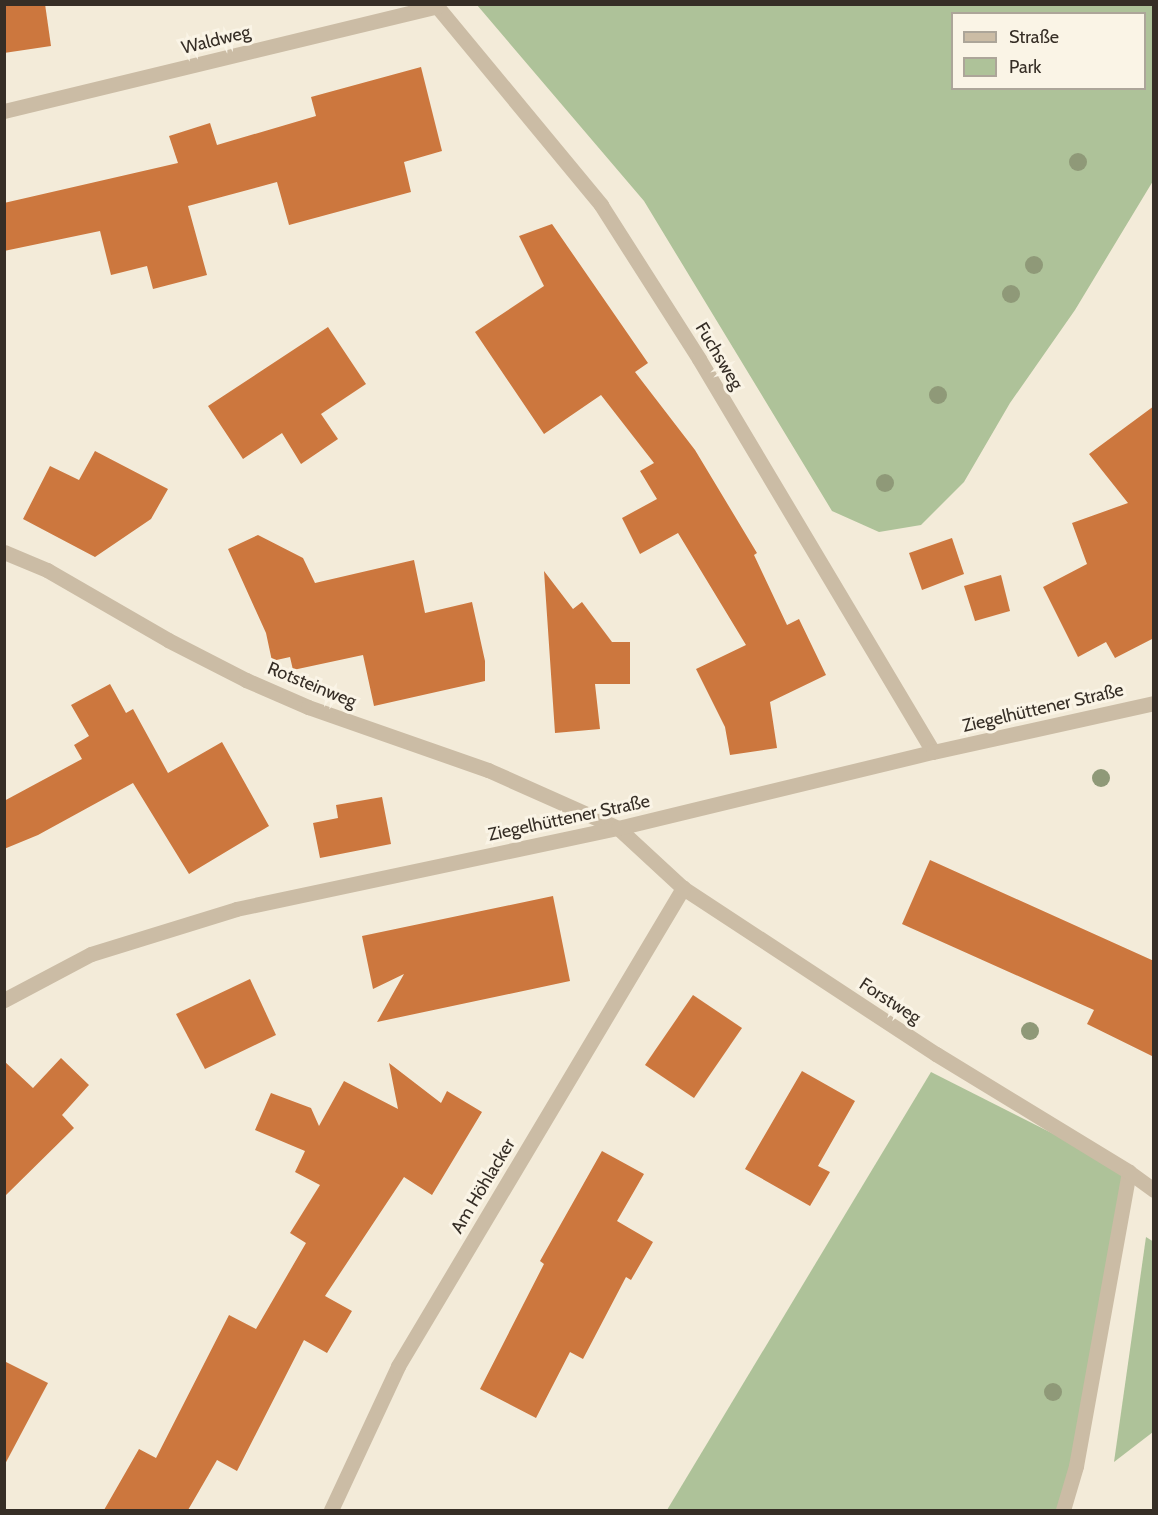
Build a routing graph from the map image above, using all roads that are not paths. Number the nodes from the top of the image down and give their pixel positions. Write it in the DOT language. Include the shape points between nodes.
graph roads {
  1 [pos="436,5"];
  2 [pos="4,111"];
  3 [pos="4,552"];
  4 [pos="1154,703"];
  5 [pos="933,752"];
  6 [pos="618,828"];
  7 [pos="682,888"];
  8 [pos="4,1000"];
  9 [pos="1129,1172"];
  10 [pos="1154,1190"];
  11 [pos="331,1510"];
  12 [pos="1063,1510"];
  1 -- 2 [label="street, Waldweg"];
  1 -- 5 [label="street, Fuchsweg" via="601,205 699,359"];
  3 -- 6 [label="street, Rotsteinweg" via="47,570 246,680 308,707 488,770"];
  4 -- 5 [label="street, Ziegelhüttener Straße"];
  5 -- 6 [label="street, Ziegelhüttener Straße"];
  6 -- 7 [label="street, Forstweg"];
  6 -- 8 [label="street, Ziegelhüttener Straße" via="236,909 182,924 91,954"];
  7 -- 9 [label="street, Forstweg" via="936,1054"];
  7 -- 11 [label="street, Am Höhlacker" via="398,1366"];
  9 -- 10 [label="street, Forstweg"];
  9 -- 12 [label="street" via="1076,1466"];
}
